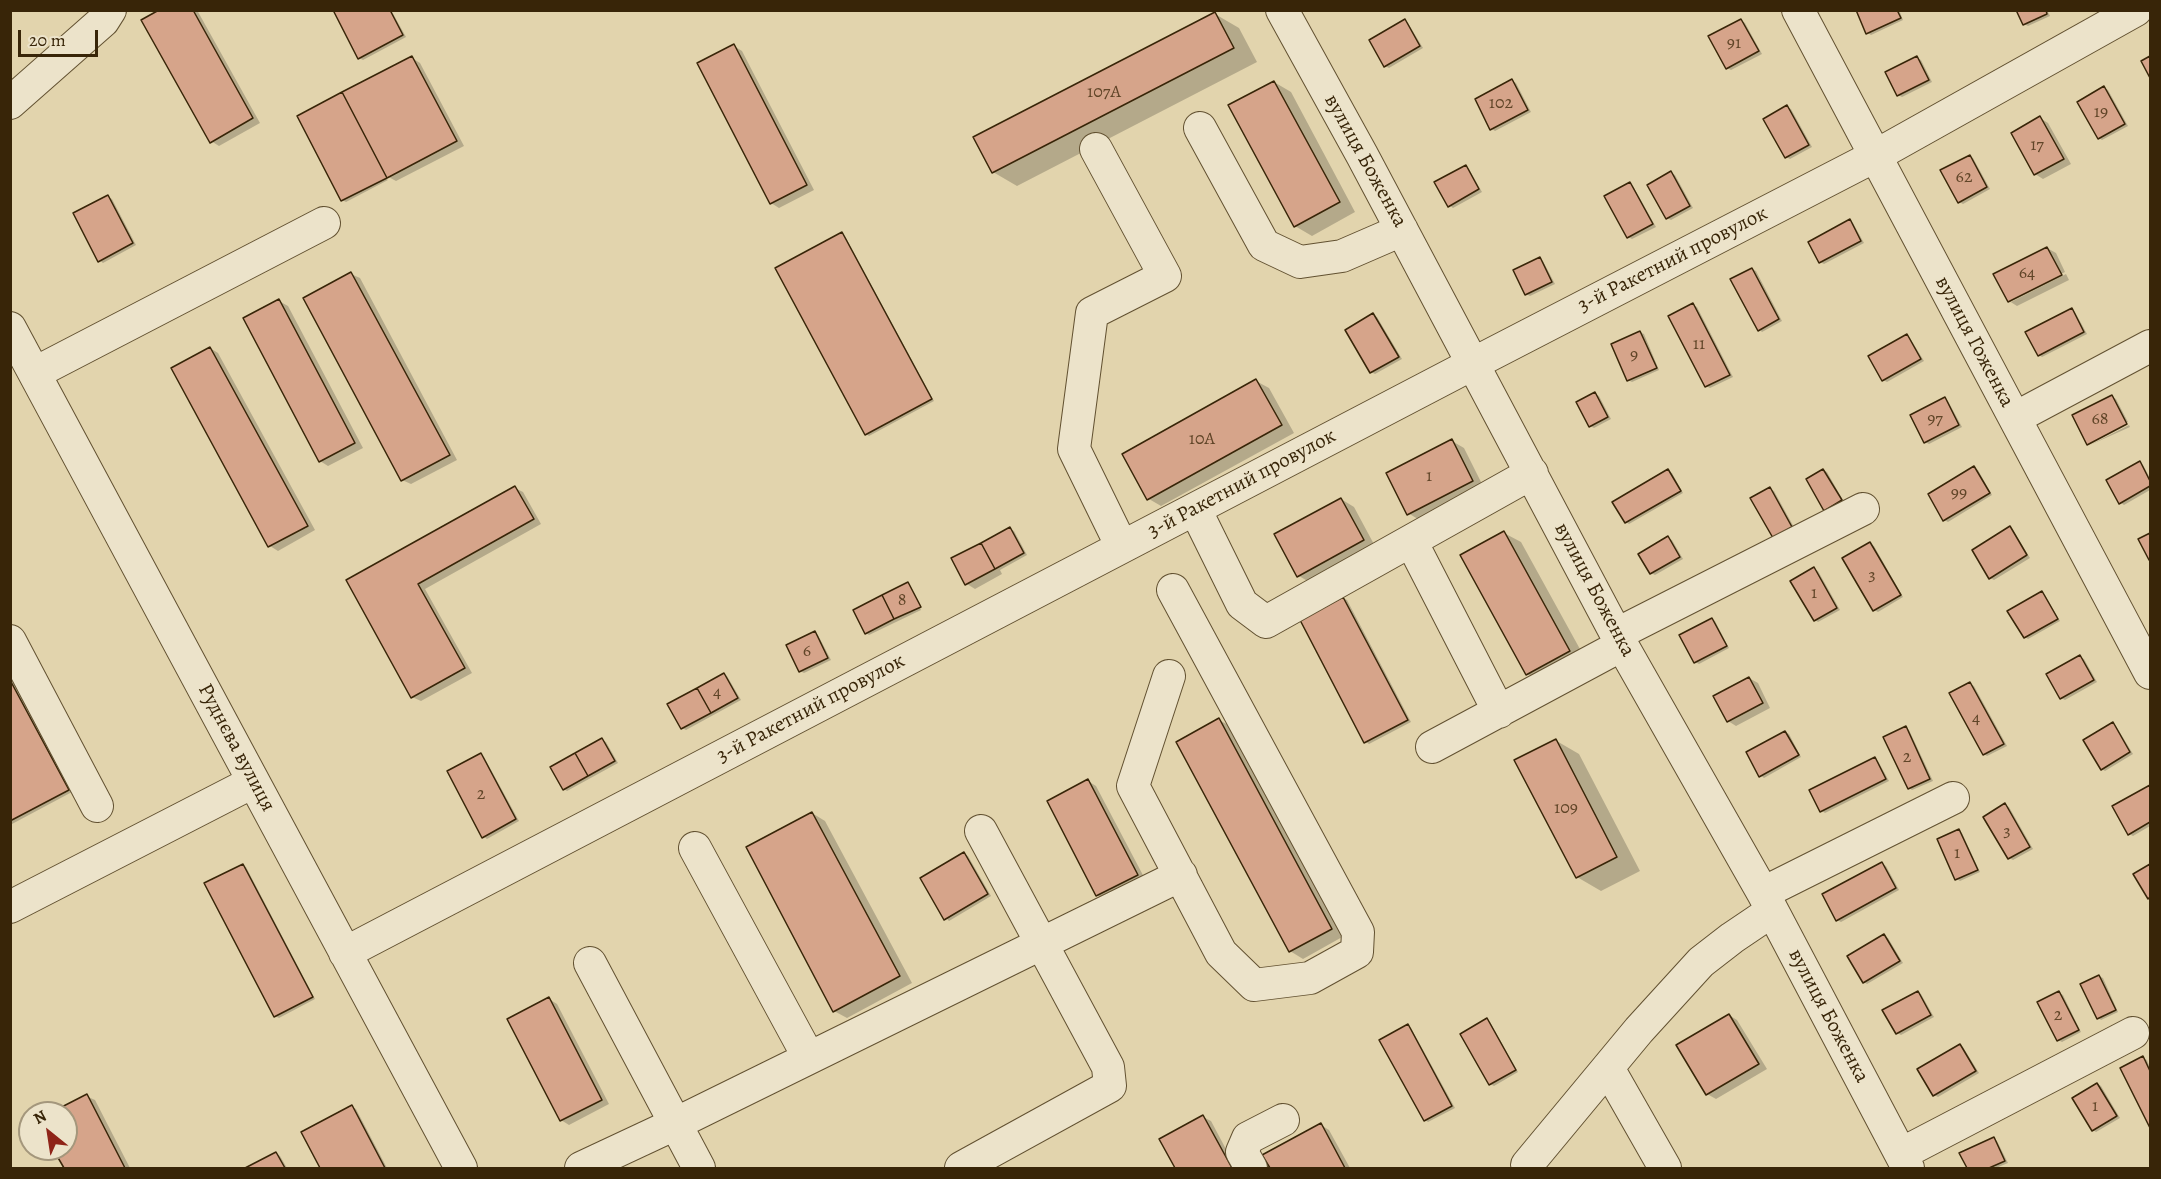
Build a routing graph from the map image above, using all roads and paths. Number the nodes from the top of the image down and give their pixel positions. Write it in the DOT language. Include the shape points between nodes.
graph roads {
  1 [pos="110,10"];
  2 [pos="1282,10"];
  3 [pos="1798,10"];
  4 [pos="2136,10"];
  5 [pos="10,103"];
  6 [pos="1200,128"];
  7 [pos="1096,149"];
  8 [pos="1875,156"];
  9 [pos="324,223"];
  10 [pos="1402,230"];
  11 [pos="10,328"];
  12 [pos="2151,346"];
  13 [pos="1474,363"];
  14 [pos="35,373"];
  15 [pos="2015,418"];
  16 [pos="1532,473"];
  17 [pos="1195,509"];
  18 [pos="1863,509"];
  19 [pos="1411,541"];
  20 [pos="1122,547"];
  21 [pos="1173,590"];
  22 [pos="1620,639"];
  23 [pos="10,641"];
  24 [pos="2151,673"];
  25 [pos="1169,676"];
  26 [pos="1499,712"];
  27 [pos="1432,747"];
  28 [pos="254,782"];
  29 [pos="1953,798"];
  30 [pos="97,806"];
  31 [pos="981,831"];
  32 [pos="695,848"];
  33 [pos="1181,875"];
  34 [pos="1768,902"];
  35 [pos="10,907"];
  36 [pos="1042,944"];
  37 [pos="345,953"];
  38 [pos="590,963"];
  39 [pos="2133,1033"];
  40 [pos="809,1058"];
  41 [pos="1608,1068"];
  42 [pos="1283,1120"];
  43 [pos="675,1124"];
  44 [pos="1906,1165"];
  45 [pos="461,1168"];
  46 [pos="581,1168"];
  47 [pos="699,1168"];
  48 [pos="961,1168"];
  49 [pos="1251,1168"];
  50 [pos="1529,1168"];
  51 [pos="1665,1168"];
  1 -- 5 [label="street" via="103,21"];
  2 -- 10 [label="street, вулиця Боженка"];
  3 -- 8 [label="street, вулиця Гоженка"];
  4 -- 8 [label="street, 3-й Ракетний провулок"];
  6 -- 10 [label="street" via="1264,245 1300,262 1342,256"];
  7 -- 20 [label="street" via="1165,276 1092,313 1074,449"];
  8 -- 13 [label="street, 3-й Ракетний провулок"];
  8 -- 15 [label="street, вулиця Гоженка"];
  9 -- 14 [label="street"];
  10 -- 13 [label="street, вулиця Боженка"];
  11 -- 14 [label="street, Руднєва вулиця"];
  12 -- 15 [label="street"];
  13 -- 16 [label="street, вулиця Боженка"];
  13 -- 17 [label="street, 3-й Ракетний провулок"];
  14 -- 28 [label="street, Руднєва вулиця"];
  15 -- 24 [label="street, вулиця Гоженка"];
  16 -- 19 [label="street"];
  16 -- 22 [label="street, вулиця Боженка"];
  17 -- 19 [label="street" via="1242,604 1266,622"];
  17 -- 20 [label="street, 3-й Ракетний провулок"];
  18 -- 22 [label="street"];
  19 -- 26 [label="street"];
  20 -- 37 [label="street, 3-й Ракетний провулок"];
  21 -- 33 [label="street" via="1358,932 1357,952 1310,978 1254,985 1221,953"];
  22 -- 26 [label="street"];
  22 -- 34 [label="street, вулиця Боженка"];
  23 -- 30 [label="street"];
  25 -- 33 [label="street" via="1133,786"];
  26 -- 27 [label="street"];
  28 -- 35 [label="street"];
  28 -- 37 [label="street, Руднєва вулиця"];
  29 -- 34 [label="street"];
  31 -- 36 [label="street"];
  32 -- 40 [label="street"];
  33 -- 36 [label="street"];
  34 -- 41 [label="street" via="1701,962"];
  34 -- 44 [label="street, вулиця Боженка"];
  36 -- 40 [label="street"];
  36 -- 48 [label="street" via="1108,1067 1110,1086"];
  37 -- 45 [label="street, Руднєва вулиця"];
  38 -- 43 [label="street"];
  39 -- 44 [label="street"];
  40 -- 43 [label="street"];
  41 -- 50 [label="street" via="1527,1165"];
  41 -- 51 [label="street"];
  42 -- 49 [label="street" via="1248,1138 1242,1152"];
  43 -- 46 [label="street"];
  43 -- 47 [label="street"];
}
